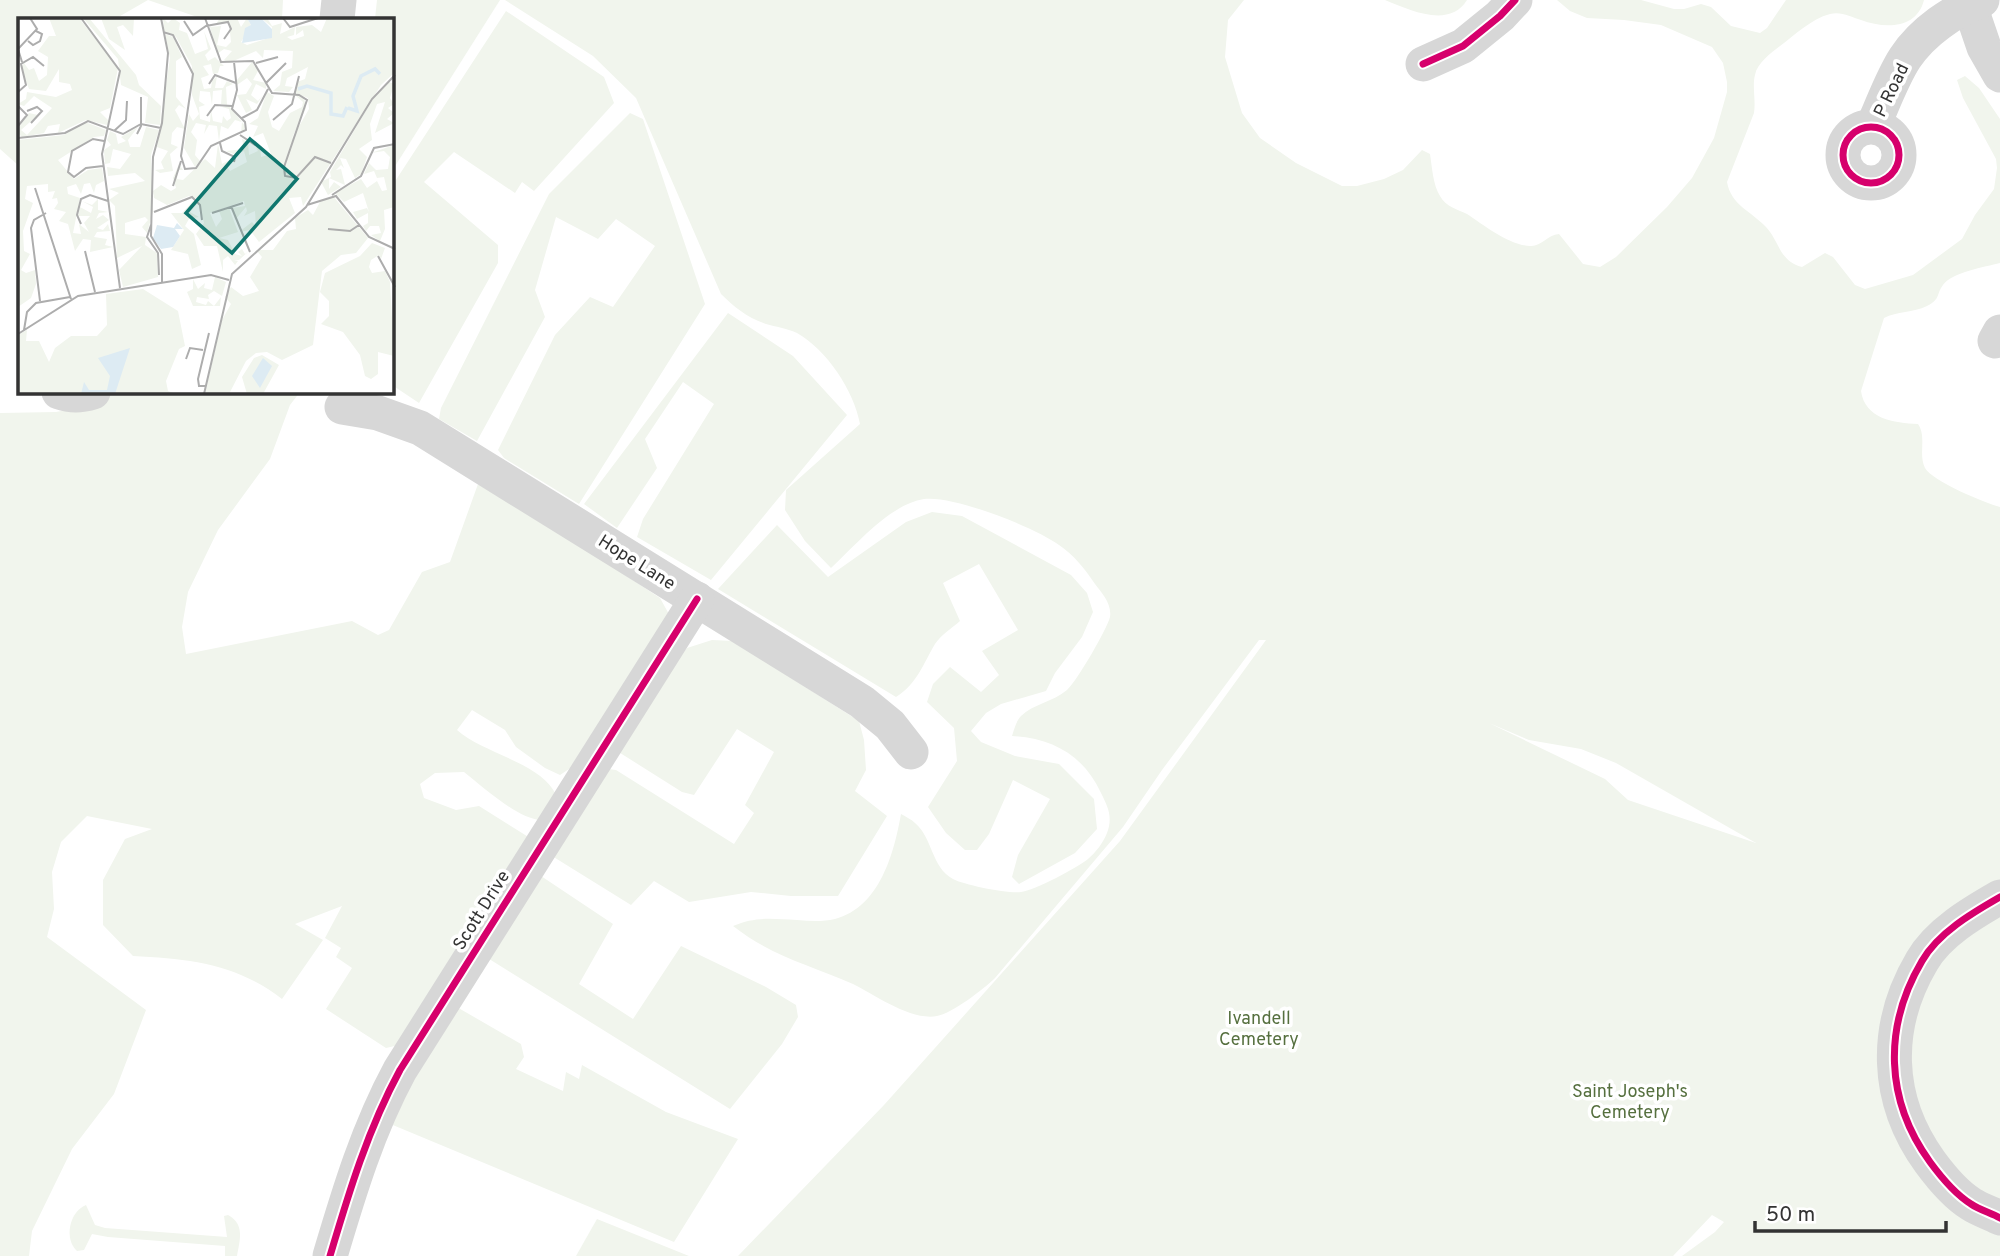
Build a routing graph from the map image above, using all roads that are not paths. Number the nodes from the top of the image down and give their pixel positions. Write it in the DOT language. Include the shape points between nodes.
graph roads {
  1 [pos="339,0"];
  2 [pos="1515,0"];
  3 [pos="1973,2"];
  4 [pos="337,18"];
  5 [pos="1423,64"];
  6 [pos="2000,75"];
  7 [pos="1873,126"];
  8 [pos="64,394"];
  9 [pos="88,394"];
  10 [pos="342,407"];
  11 [pos="697,599"];
  12 [pos="911,752"];
  13 [pos="2000,897"];
  14 [pos="2000,1218"];
  15 [pos="330,1256"];
  1 -- 4 [label="street"];
  2 -- 5 [label="street" via="1463,46"];
  3 -- 6 [label="street" via="1984,47"];
  3 -- 7 [label="street, P Road" via="1934,27 1905,58"];
  8 -- 9 [label="street"];
  10 -- 11 [label="street, Hope Lane" via="378,412 420,428"];
  11 -- 12 [label="street, Hope Lane" via="862,702 890,725"];
  11 -- 15 [label="street, Scott Drive" via="400,1070 359,1160"];
  13 -- 14 [label="street" via="1950,929 1923,959 1906,994 1896,1030 1893,1067 1900,1104 1917,1144 1941,1177 1970,1204"];
}
